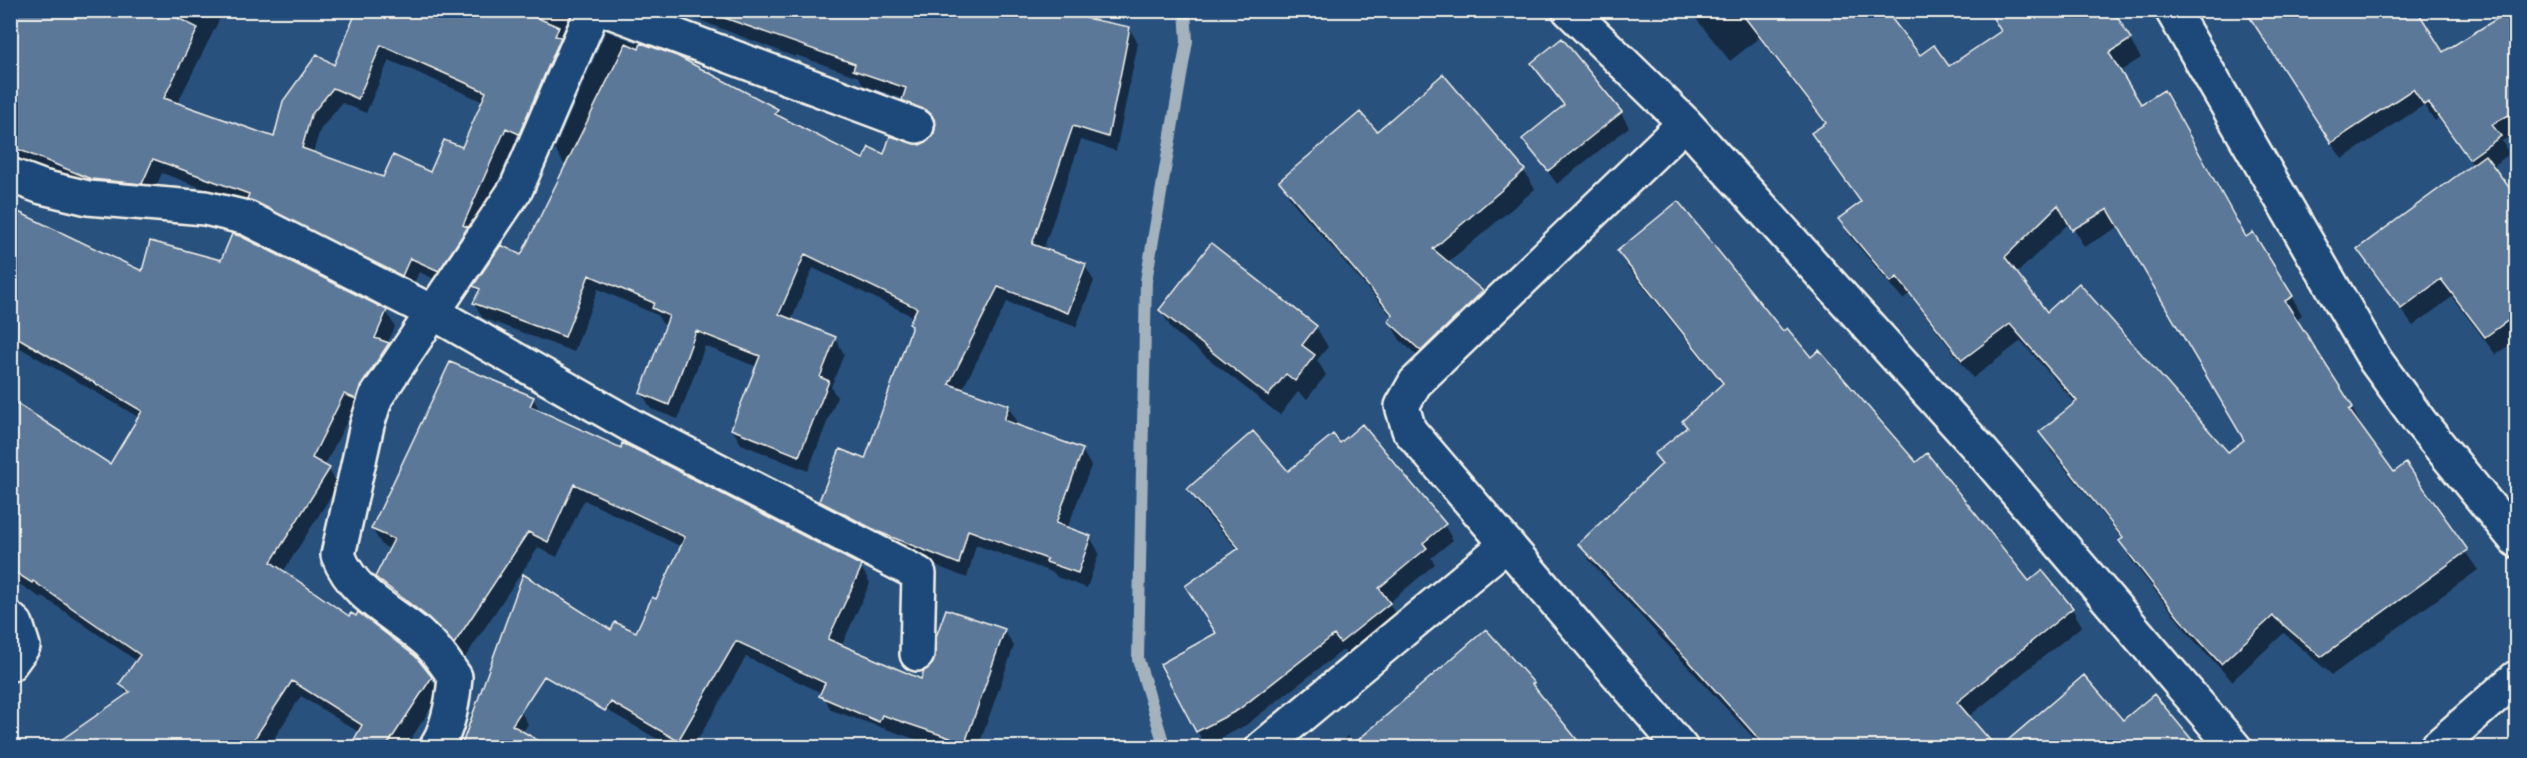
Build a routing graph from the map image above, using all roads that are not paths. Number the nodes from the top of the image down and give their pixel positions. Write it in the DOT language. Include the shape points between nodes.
graph roads {
  1 [pos="593,10"];
  2 [pos="607,10"];
  3 [pos="1569,10"];
  4 [pos="2172,10"];
  5 [pos="1685,123"];
  6 [pos="917,126"];
  7 [pos="10,175"];
  8 [pos="432,312"];
  9 [pos="2517,540"];
  10 [pos="1507,544"];
  11 [pos="10,619"];
  12 [pos="917,654"];
  13 [pos="10,664"];
  14 [pos="2517,678"];
  15 [pos="436,747"];
  16 [pos="1262,747"];
  17 [pos="1681,747"];
  18 [pos="2235,747"];
  19 [pos="2436,747"];
  1 -- 8 [label="street" via="516,189"];
  2 -- 6 [label="street"];
  3 -- 5 [label="street"];
  4 -- 9 [label="street" via="2375,360 2420,422"];
  5 -- 10 [label="street" via="1416,383 1402,406 1409,430"];
  5 -- 18 [label="street" via="1983,453"];
  7 -- 8 [label="street" via="88,198 205,208 248,218"];
  8 -- 12 [label="street" via="634,427 919,574"];
  8 -- 15 [label="street" via="376,397 366,425 338,555 345,573 430,644 455,676 452,705"];
  10 -- 16 [label="street"];
  10 -- 17 [label="street"];
  11 -- 13 [label="street" via="16,624 23,646"];
  14 -- 19 [label="street"];
}
